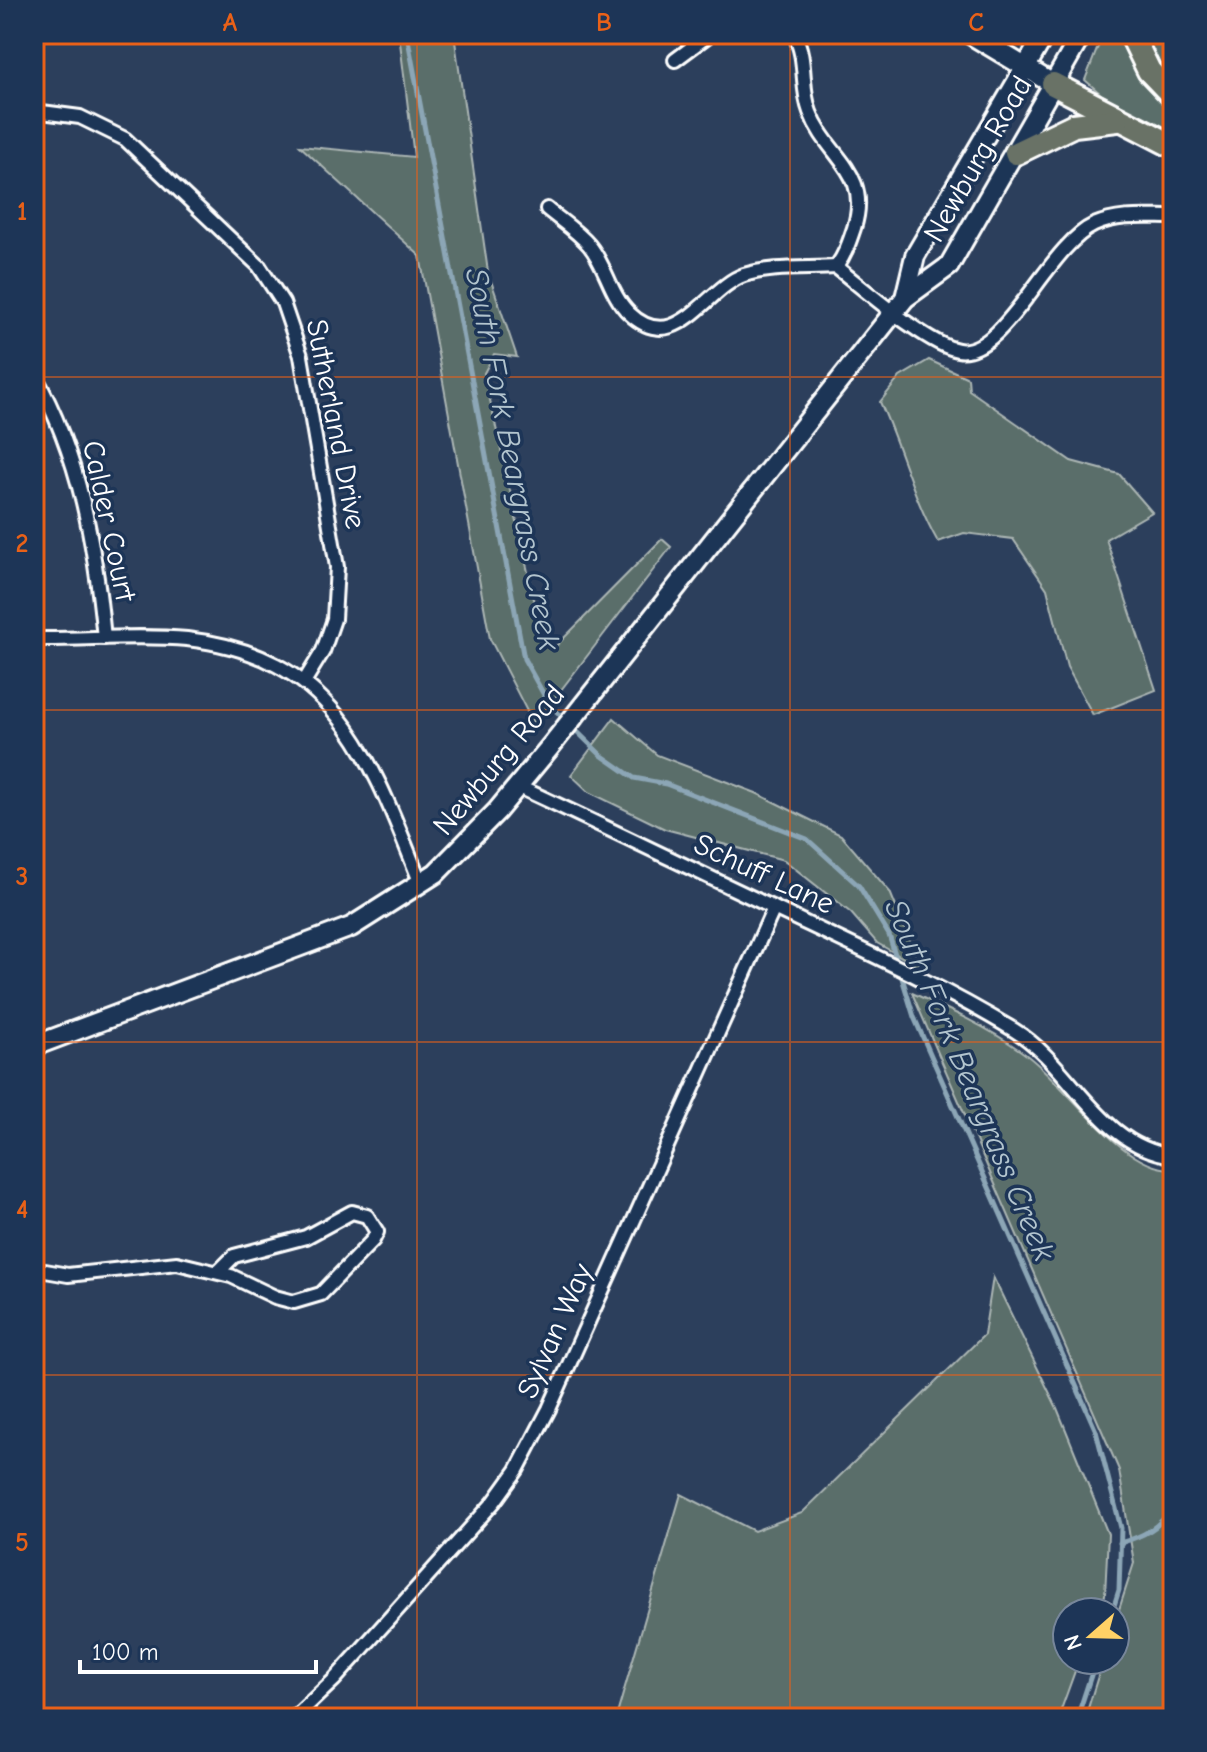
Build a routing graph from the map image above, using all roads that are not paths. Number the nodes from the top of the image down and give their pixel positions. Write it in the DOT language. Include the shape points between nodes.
graph roads {
  1 [pos="710,34"];
  2 [pos="794,34"];
  3 [pos="970,34"];
  4 [pos="1045,34"];
  5 [pos="1082,34"];
  6 [pos="1131,34"];
  7 [pos="675,60"];
  8 [pos="1023,68"];
  9 [pos="1053,84"];
  10 [pos="1173,96"];
  11 [pos="34,111"];
  12 [pos="1117,120"];
  13 [pos="1173,146"];
  14 [pos="1016,153"];
  15 [pos="547,209"];
  16 [pos="1173,217"];
  17 [pos="836,267"];
  18 [pos="900,305"];
  19 [pos="34,374"];
  20 [pos="104,638"];
  21 [pos="34,639"];
  22 [pos="304,682"];
  23 [pos="517,786"];
  24 [pos="421,884"];
  25 [pos="774,908"];
  26 [pos="34,1046"];
  27 [pos="1173,1156"];
  28 [pos="34,1269"];
  29 [pos="218,1272"];
  30 [pos="294,1718"];
  1 -- 7 [label="street"];
  2 -- 17 [label="street" via="803,56 811,114 858,188 859,211 846,254"];
  3 -- 8 [label="main road"];
  4 -- 8 [label="main road, Newburg Road"];
  5 -- 9 [label="main road, Newburg Road"];
  6 -- 10 [label="highway" via="1149,71"];
  8 -- 9 [label="main road"];
  8 -- 18 [label="main road, Newburg Road" via="915,256"];
  9 -- 12 [label="highway"];
  9 -- 14 [label="main road, Newburg Road"];
  11 -- 22 [label="street, Sutherland Drive" via="80,117 125,139 259,266 283,303 301,356 337,567 334,619"];
  12 -- 13 [label="highway"];
  12 -- 14 [label="highway" via="1074,125"];
  14 -- 18 [label="main road, Newburg Road" via="949,266"];
  15 -- 17 [label="street" via="589,244 631,315 657,327 692,317 717,290 744,275"];
  16 -- 18 [label="street" via="1121,218 1082,232 1058,253 994,337 978,348 947,346"];
  17 -- 18 [label="street"];
  18 -- 23 [label="main road, Newburg Road"];
  19 -- 20 [label="street, Calder Court" via="73,458"];
  20 -- 21 [label="street"];
  20 -- 22 [label="street" via="217,644 253,655"];
  22 -- 24 [label="street" via="341,718 379,776"];
  23 -- 24 [label="main road, Newburg Road" via="461,850"];
  23 -- 25 [label="street, Schuff Lane"];
  24 -- 26 [label="main road, Newburg Road" via="351,927"];
  25 -- 27 [label="street, Schuff Lane" via="1019,1033 1124,1138 1150,1152"];
  25 -- 30 [label="street, Sylvan Way" via="517,1470 334,1680"];
  28 -- 29 [label="street" via="68,1275 177,1263"];
  29 -- 29 [label="street" via="275,1297 307,1300 321,1294 377,1232 367,1216 352,1212 306,1237 234,1256"];
}
